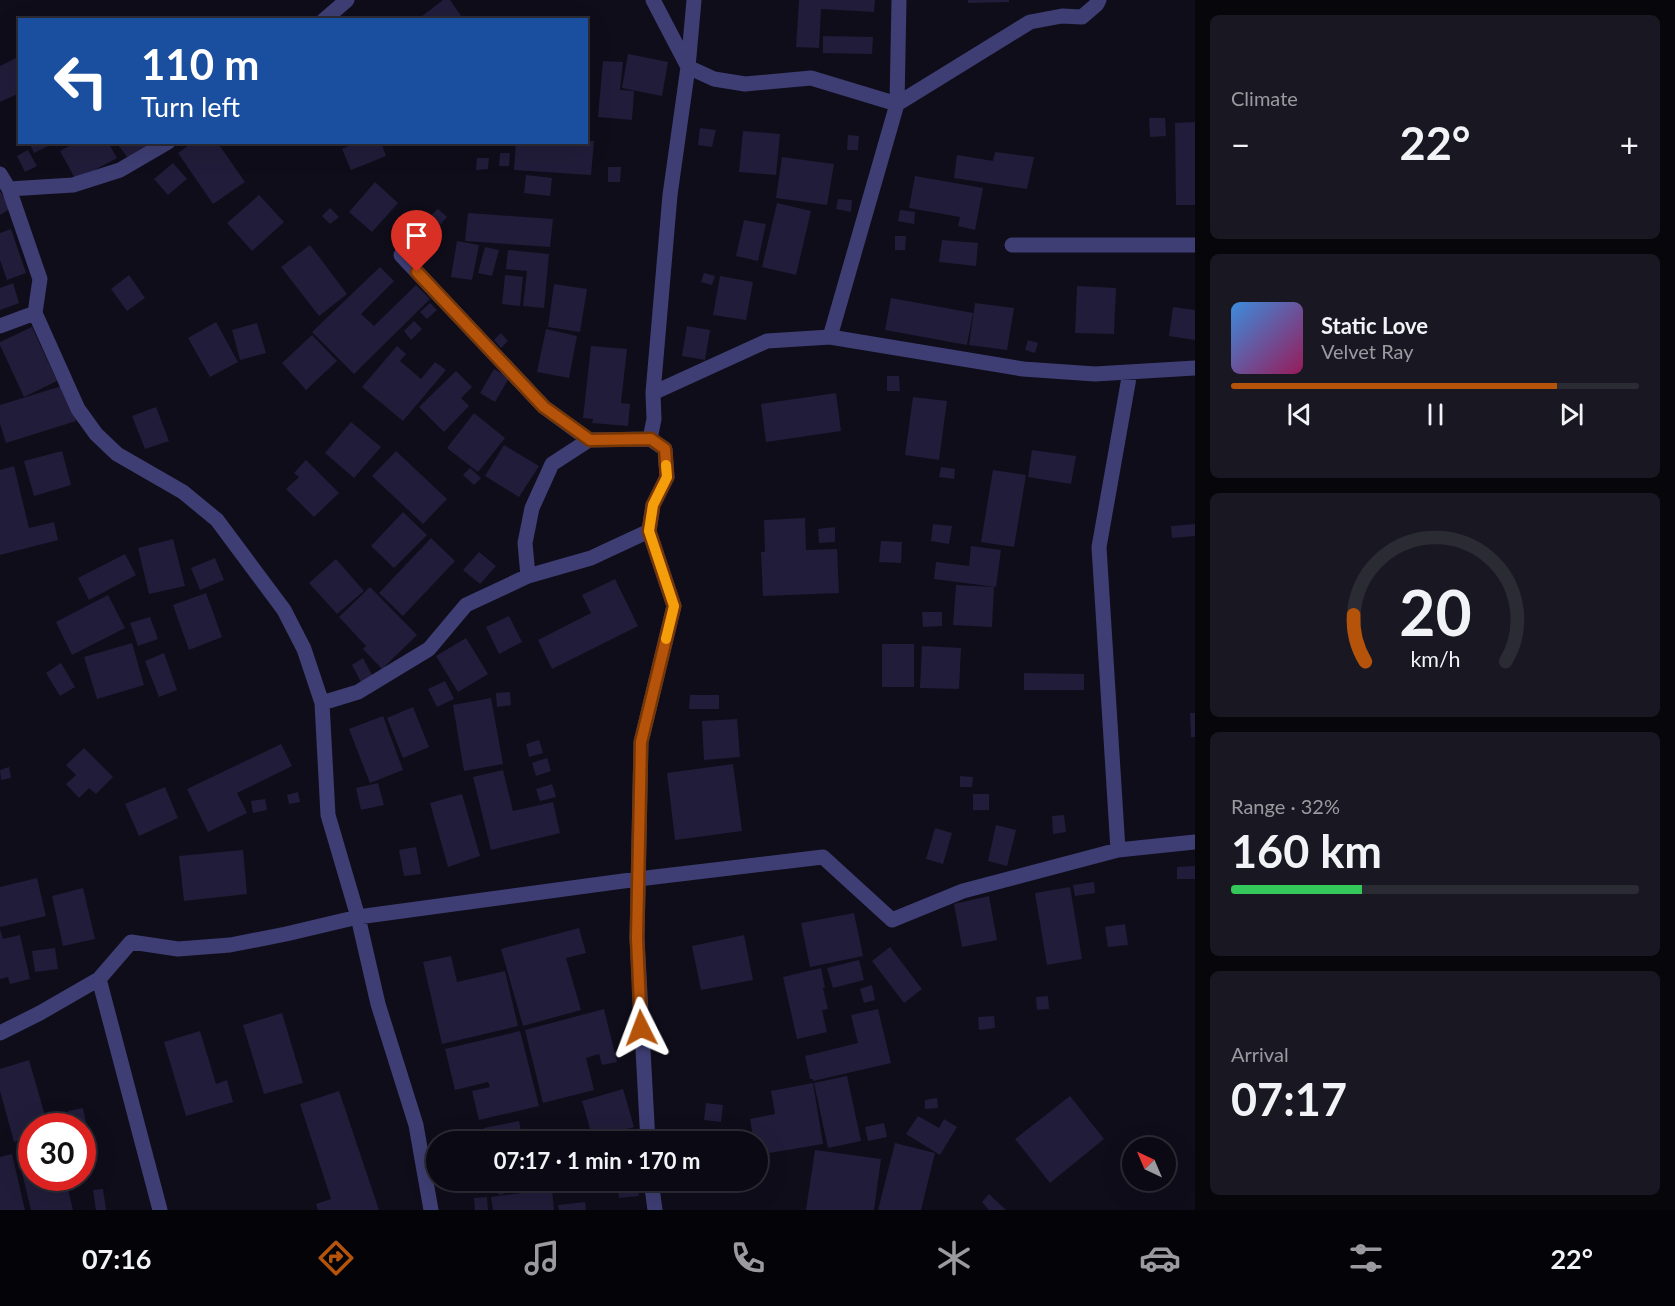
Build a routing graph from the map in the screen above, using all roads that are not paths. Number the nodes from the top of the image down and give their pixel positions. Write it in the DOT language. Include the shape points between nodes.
graph roads {
  1 [pos="347,0"];
  2 [pos="653,0"];
  3 [pos="694,0"];
  4 [pos="899,0"];
  5 [pos="1099,0"];
  6 [pos="326,18"];
  7 [pos="688,67"];
  8 [pos="897,104"];
  9 [pos="165,144"];
  10 [pos="0,174"];
  11 [pos="9,189"];
  12 [pos="1012,244"];
  13 [pos="1195,245"];
  14 [pos="401,255"];
  15 [pos="34,314"];
  16 [pos="0,326"];
  17 [pos="830,337"];
  18 [pos="1195,369"];
  19 [pos="1130,372"];
  20 [pos="653,393"];
  21 [pos="651,439"];
  22 [pos="590,440"];
  23 [pos="649,531"];
  24 [pos="528,576"];
  25 [pos="322,703"];
  26 [pos="1195,842"];
  27 [pos="1118,850"];
  28 [pos="638,879"];
  29 [pos="358,917"];
  30 [pos="99,979"];
  31 [pos="0,1033"];
  32 [pos="647,1131"];
  33 [pos="652,1191"];
  34 [pos="160,1210"];
  35 [pos="431,1210"];
  36 [pos="655,1210"];
  1 -- 6 [label="street"];
  2 -- 7 [label="street"];
  3 -- 7 [label="street"];
  4 -- 8 [label="street"];
  5 -- 8 [label="street" via="1082,17 1030,22"];
  7 -- 8 [label="street" via="714,79 745,84 811,78"];
  7 -- 20 [label="street" via="670,195"];
  8 -- 17 [label="street"];
  9 -- 11 [label="street" via="120,170 73,185"];
  10 -- 11 [label="street"];
  11 -- 15 [label="street" via="40,279"];
  12 -- 13 [label="street"];
  14 -- 22 [label="street" via="544,407"];
  15 -- 16 [label="street"];
  15 -- 25 [label="street" via="78,409 96,434 117,454 183,492 217,520 284,610 304,649"];
  17 -- 19 [label="street" via="1023,369"];
  17 -- 20 [label="street" via="767,341"];
  18 -- 19 [label="street"];
  19 -- 27 [label="street" via="1099,547"];
  20 -- 21 [label="street"];
  21 -- 22 [label="street"];
  21 -- 23 [label="street" via="665,449 667,477 653,505"];
  22 -- 24 [label="street" via="552,464 532,508 525,543"];
  23 -- 24 [label="street" via="591,558"];
  23 -- 28 [label="street" via="674,606 641,742"];
  24 -- 25 [label="street" via="466,605 429,649 358,692"];
  25 -- 29 [label="street" via="328,815"];
  26 -- 27 [label="street"];
  27 -- 28 [label="street" via="963,891 892,920 823,857"];
  28 -- 29 [label="street"];
  28 -- 32 [label="street" via="637,938"];
  29 -- 30 [label="street" via="230,945 178,949 131,942"];
  29 -- 35 [label="street" via="378,1004 416,1125"];
  30 -- 31 [label="street"];
  30 -- 34 [label="street"];
  33 -- 36 [label="street"];
}
